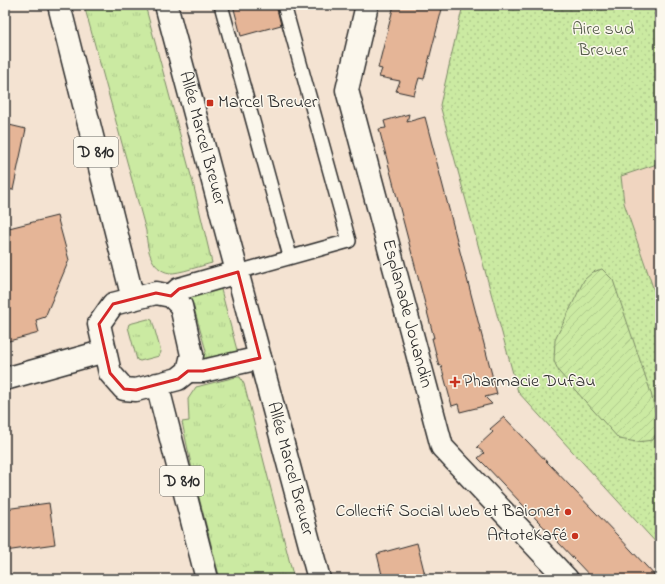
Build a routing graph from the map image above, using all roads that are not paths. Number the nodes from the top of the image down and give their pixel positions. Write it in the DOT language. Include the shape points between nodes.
graph roads {
  1 [pos="59,5"];
  2 [pos="166,5"];
  3 [pos="221,5"];
  4 [pos="284,5"];
  5 [pos="367,5"];
  6 [pos="290,256"];
  7 [pos="238,272"];
  8 [pos="171,296"];
  9 [pos="133,299"];
  10 [pos="105,351"];
  11 [pos="260,358"];
  12 [pos="188,371"];
  13 [pos="5,379"];
  14 [pos="157,384"];
  15 [pos="207,579"];
  16 [pos="319,579"];
  17 [pos="567,579"];
  1 -- 9 [label="street, D 810"];
  2 -- 7 [label="street, Allée Marcel Breuer"];
  3 -- 6 [label="lane"];
  4 -- 6 [label="lane" via="349,241"];
  5 -- 17 [label="street, Esplanade Jouandin" via="347,90 442,447"];
  6 -- 7 [label="lane"];
  7 -- 8 [label="street" via="178,289"];
  7 -- 11 [label="street, Allée Marcel Breuer"];
  8 -- 9 [label="street" via="156,293"];
  8 -- 12 [label="street" via="180,306 192,355"];
  9 -- 10 [label="street" via="113,304 99,324"];
  10 -- 13 [label="street"];
  10 -- 14 [label="street" via="110,373 124,389 136,390"];
  11 -- 12 [label="street" via="203,371"];
  11 -- 16 [label="street, Allée Marcel Breuer"];
  12 -- 14 [label="street" via="178,378"];
  14 -- 15 [label="street, D 810"];
}
